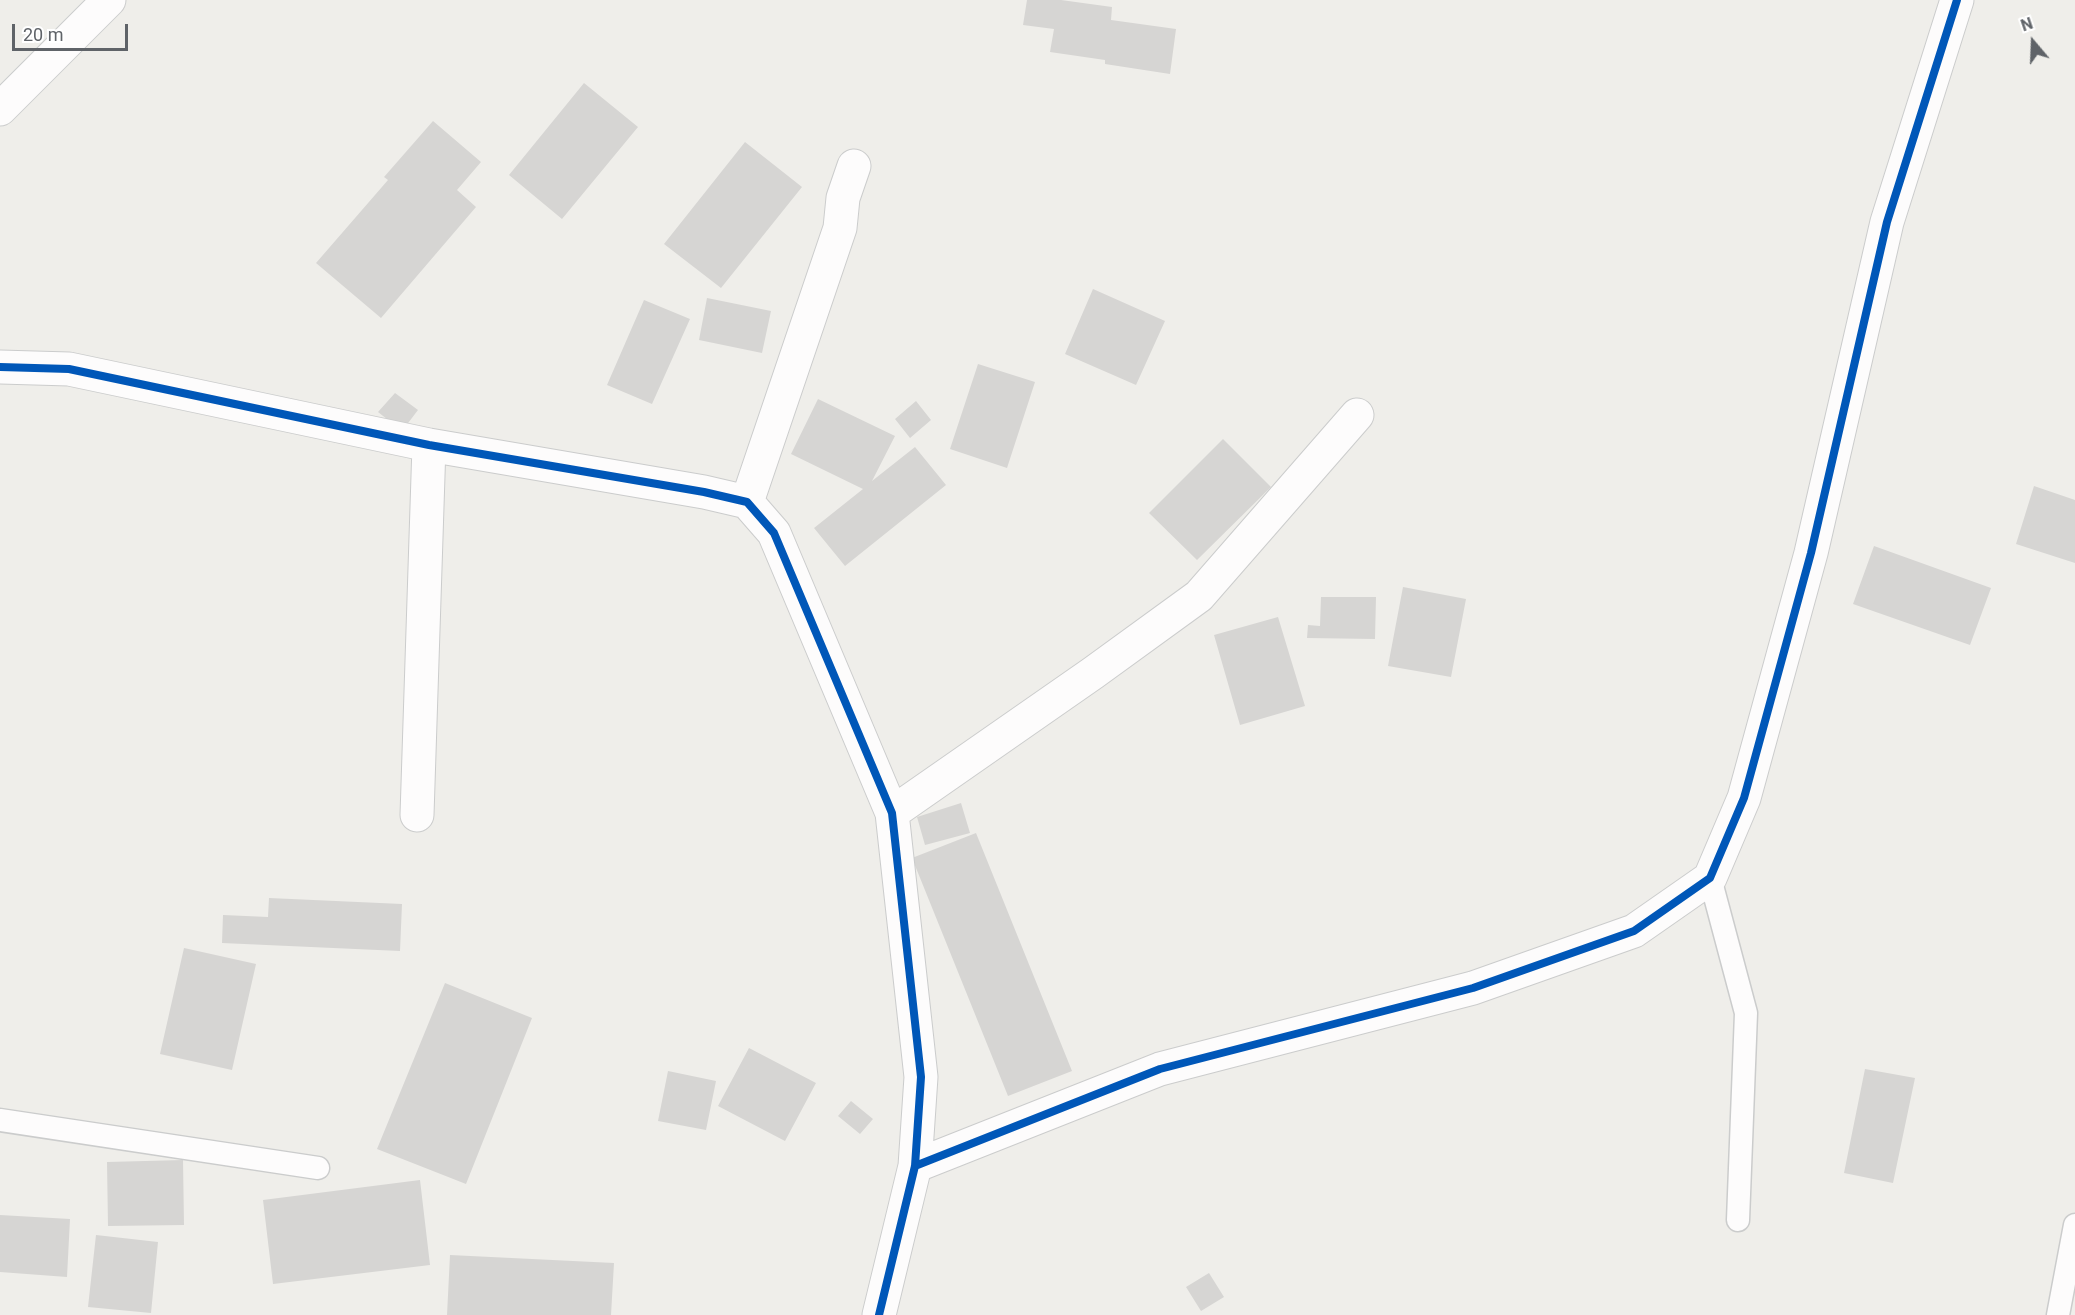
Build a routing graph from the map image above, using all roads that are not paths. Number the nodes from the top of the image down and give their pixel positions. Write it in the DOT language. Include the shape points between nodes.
graph roads {
  1 [pos="109,0"];
  2 [pos="1957,0"];
  3 [pos="0,109"];
  4 [pos="854,166"];
  5 [pos="0,367"];
  6 [pos="1357,415"];
  7 [pos="429,445"];
  8 [pos="747,502"];
  9 [pos="892,813"];
  10 [pos="417,815"];
  11 [pos="1710,878"];
  12 [pos="0,1120"];
  13 [pos="915,1166"];
  14 [pos="318,1168"];
  15 [pos="1738,1220"];
  16 [pos="2075,1226"];
  17 [pos="879,1315"];
  18 [pos="2058,1315"];
  1 -- 3 [label="street"];
  2 -- 11 [label="street" via="1887,222 1811,553 1744,798"];
  4 -- 8 [label="street" via="843,198 840,228"];
  5 -- 7 [label="street" via="69,369"];
  6 -- 9 [label="street" via="1199,596"];
  7 -- 8 [label="street"];
  7 -- 10 [label="street"];
  8 -- 9 [label="street" via="774,534"];
  9 -- 13 [label="street" via="921,1077"];
  11 -- 13 [label="street" via="1634,931 1473,988 1160,1069"];
  11 -- 15 [label="lane" via="1746,1013"];
  12 -- 14 [label="lane"];
  13 -- 17 [label="street"];
  16 -- 18 [label="lane"];
}
